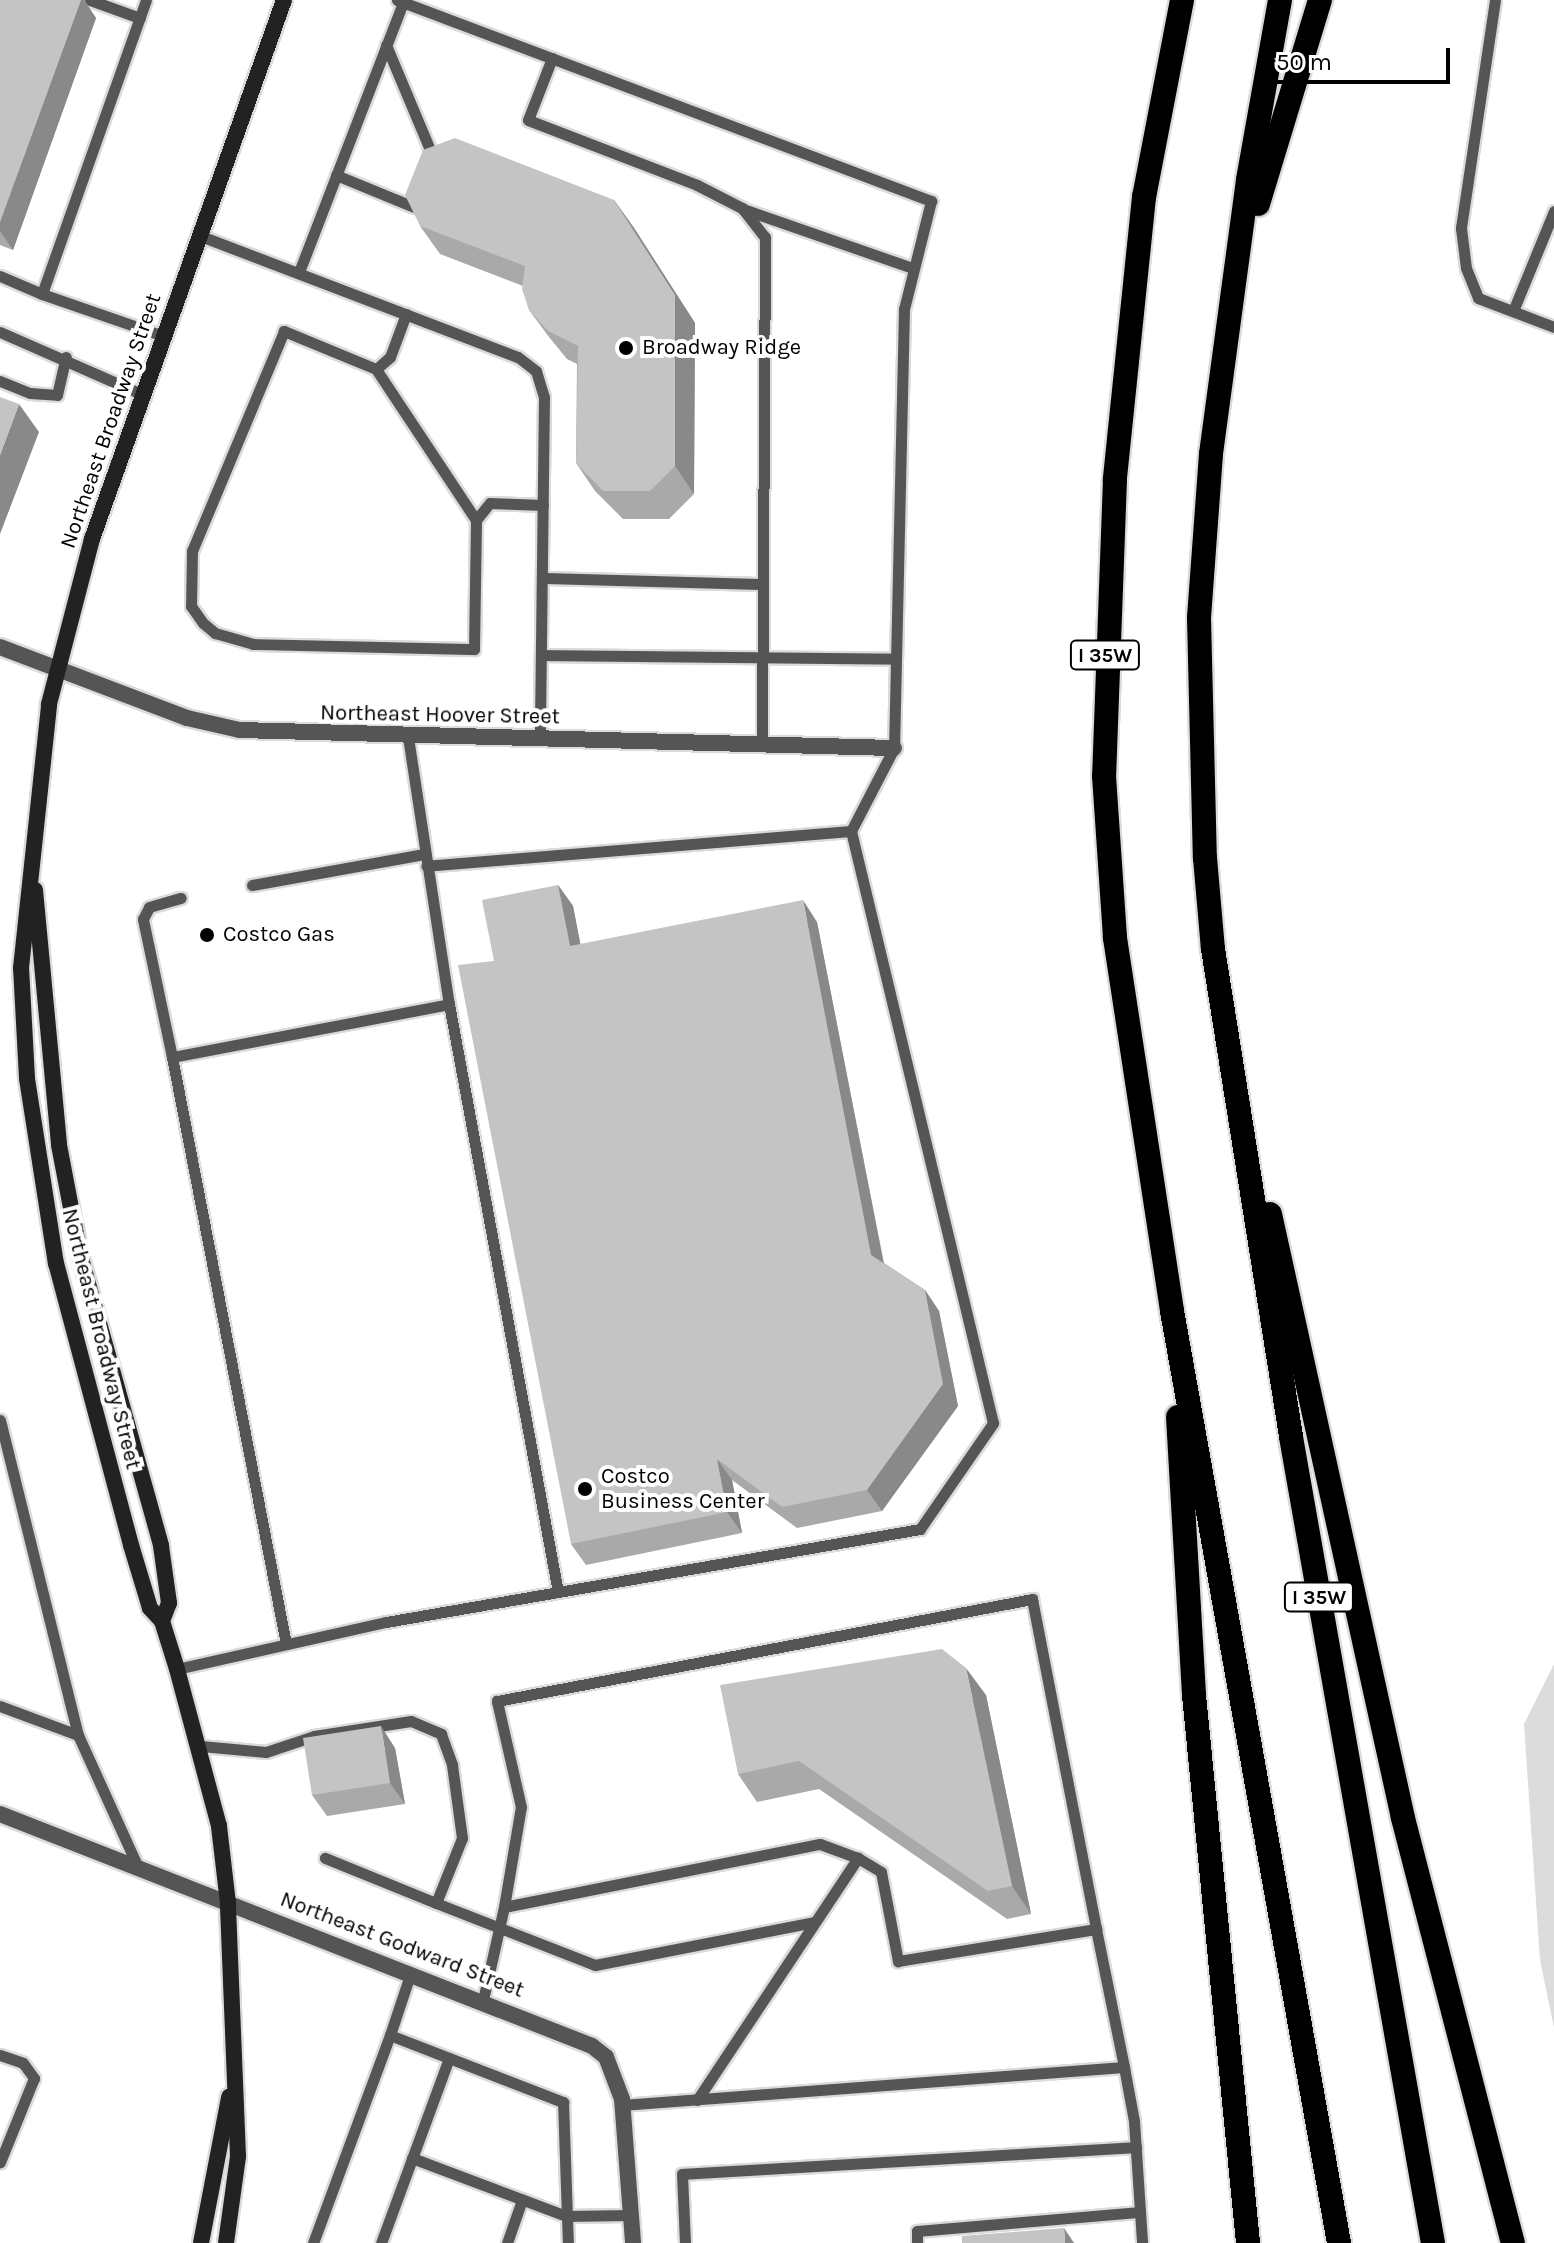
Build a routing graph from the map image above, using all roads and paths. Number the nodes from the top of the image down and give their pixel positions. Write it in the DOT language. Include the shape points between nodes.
graph roads {
  1 [pos="90,0"];
  2 [pos="146,0"];
  3 [pos="284,0"];
  4 [pos="1182,0"];
  5 [pos="1280,0"];
  6 [pos="1320,0"];
  7 [pos="1495,0"];
  8 [pos="400,1"];
  9 [pos="140,18"];
  10 [pos="386,45"];
  11 [pos="552,58"];
  12 [pos="435,159"];
  13 [pos="336,175"];
  14 [pos="414,207"];
  15 [pos="742,208"];
  16 [pos="1554,211"];
  17 [pos="198,235"];
  18 [pos="912,268"];
  19 [pos="299,272"];
  20 [pos="0,276"];
  21 [pos="42,294"];
  22 [pos="1231,299"];
  23 [pos="1513,311"];
  24 [pos="406,314"];
  25 [pos="1554,327"];
  26 [pos="0,332"];
  27 [pos="163,336"];
  28 [pos="66,357"];
  29 [pos="376,369"];
  30 [pos="0,381"];
  31 [pos="141,394"];
  32 [pos="543,505"];
  33 [pos="476,520"];
  34 [pos="542,578"];
  35 [pos="763,584"];
  36 [pos="0,647"];
  37 [pos="541,655"];
  38 [pos="762,657"];
  39 [pos="896,659"];
  40 [pos="58,669"];
  41 [pos="408,737"];
  42 [pos="540,740"];
  43 [pos="762,745"];
  44 [pos="894,748"];
  45 [pos="851,831"];
  46 [pos="425,860"];
  47 [pos="33,869"];
  48 [pos="252,885"];
  49 [pos="181,898"];
  50 [pos="1213,949"];
  51 [pos="449,1004"];
  52 [pos="172,1057"];
  53 [pos="1172,1311"];
  54 [pos="0,1420"];
  55 [pos="558,1592"];
  56 [pos="162,1621"];
  57 [pos="286,1644"];
  58 [pos="177,1669"];
  59 [pos="0,1706"];
  60 [pos="78,1735"];
  61 [pos="201,1746"];
  62 [pos="0,1814"];
  63 [pos="325,1858"];
  64 [pos="858,1858"];
  65 [pos="138,1867"];
  66 [pos="228,1903"];
  67 [pos="436,1903"];
  68 [pos="504,1907"];
  69 [pos="815,1922"];
  70 [pos="498,1927"];
  71 [pos="1096,1929"];
  72 [pos="411,1972"];
  73 [pos="483,2000"];
  74 [pos="390,2035"];
  75 [pos="0,2055"];
  76 [pos="449,2058"];
  77 [pos="1124,2067"];
  78 [pos="231,2088"];
  79 [pos="697,2100"];
  80 [pos="622,2105"];
  81 [pos="1136,2147"];
  82 [pos="412,2158"];
  83 [pos="0,2162"];
  84 [pos="522,2200"];
  85 [pos="1140,2212"];
  86 [pos="630,2215"];
  87 [pos="566,2216"];
  88 [pos="201,2243"];
  89 [pos="226,2243"];
  90 [pos="313,2243"];
  91 [pos="381,2243"];
  92 [pos="507,2243"];
  93 [pos="568,2243"];
  94 [pos="633,2243"];
  95 [pos="685,2243"];
  96 [pos="917,2243"];
  97 [pos="1142,2243"];
  98 [pos="1248,2243"];
  99 [pos="1339,2243"];
  100 [pos="1433,2243"];
  101 [pos="1513,2243"];
  1 -- 9 [label="lane"];
  2 -- 9 [label="lane"];
  3 -- 17 [label="main road, Northeast Broadway Street"];
  4 -- 53 [label="highway, I 35W" via="1144,197 1128,326 1106,623 1104,776 1115,938"];
  5 -- 22 [label="highway, I 35W"];
  6 -- 22 [label="highway"];
  7 -- 23 [label="lane" via="1461,228 1466,268 1478,298"];
  8 -- 10 [label="lane"];
  8 -- 11 [label="lane"];
  9 -- 21 [label="lane"];
  10 -- 12 [label="lane"];
  10 -- 13 [label="lane"];
  11 -- 15 [label="lane" via="528,120 697,185"];
  11 -- 18 [label="lane" via="931,201"];
  13 -- 14 [label="lane"];
  13 -- 19 [label="lane"];
  15 -- 18 [label="lane"];
  15 -- 35 [label="lane" via="765,237"];
  16 -- 23 [label="lane"];
  17 -- 19 [label="lane"];
  17 -- 27 [label="main road, Northeast Broadway Street"];
  18 -- 39 [label="lane" via="904,309"];
  19 -- 24 [label="lane"];
  20 -- 21 [label="lane"];
  21 -- 27 [label="lane"];
  22 -- 50 [label="highway, I 35W" via="1211,454 1199,618 1205,858"];
  23 -- 25 [label="lane"];
  24 -- 29 [label="lane" via="390,357"];
  24 -- 32 [label="lane" via="518,357 536,371 544,397"];
  26 -- 28 [label="lane"];
  27 -- 31 [label="main road, Northeast Broadway Street"];
  28 -- 30 [label="lane" via="57,395 30,393"];
  28 -- 31 [label="lane"];
  29 -- 33 [label="lane"];
  29 -- 33 [label="lane" via="284,331 192,551 191,606 215,633 253,644 474,649"];
  31 -- 40 [label="main road, Northeast Broadway Street" via="92,539"];
  32 -- 33 [label="lane" via="490,503"];
  32 -- 34 [label="lane"];
  34 -- 35 [label="lane"];
  34 -- 37 [label="lane"];
  35 -- 38 [label="lane"];
  36 -- 40 [label="street, Northeast Hoover Street"];
  37 -- 38 [label="lane"];
  37 -- 42 [label="lane"];
  38 -- 39 [label="lane"];
  38 -- 43 [label="lane"];
  39 -- 44 [label="lane"];
  40 -- 41 [label="street, Northeast Hoover Street" via="216,725 285,734"];
  40 -- 47 [label="main road, Northeast Broadway Street" via="40,776"];
  41 -- 42 [label="street, Northeast Hoover Street"];
  41 -- 46 [label="lane"];
  42 -- 43 [label="street, Northeast Hoover Street"];
  43 -- 44 [label="street, Northeast Hoover Street"];
  44 -- 45 [label="lane"];
  45 -- 46 [label="lane"];
  45 -- 55 [label="lane" via="993,1423 920,1529"];
  46 -- 48 [label="lane"];
  46 -- 51 [label="lane"];
  47 -- 56 [label="main road, Northeast Broadway Street" via="59,1145 80,1255 161,1546 169,1603"];
  47 -- 56 [label="main road, Northeast Broadway Street" via="21,968 27,1078 46,1210 131,1545 150,1608"];
  49 -- 52 [label="lane" via="149,907 143,919"];
  50 -- 100 [label="highway, I 35W" via="1291,1437"];
  50 -- 101 [label="highway" via="1403,1818"];
  51 -- 52 [label="lane"];
  51 -- 55 [label="lane"];
  52 -- 57 [label="lane"];
  53 -- 98 [label="highway" via="1194,1695"];
  53 -- 99 [label="highway, I 35W"];
  54 -- 60 [label="lane"];
  55 -- 57 [label="lane"];
  56 -- 58 [label="main road, Northeast Broadway Street"];
  57 -- 58 [label="lane"];
  58 -- 61 [label="main road, Northeast Broadway Street"];
  59 -- 60 [label="lane"];
  60 -- 65 [label="lane"];
  61 -- 66 [label="main road, Northeast Broadway Street" via="219,1826"];
  61 -- 67 [label="lane" via="266,1752 314,1736 411,1721 433,1726 447,1743 463,1825"];
  62 -- 65 [label="street, Northeast Godward Street"];
  63 -- 67 [label="lane"];
  64 -- 68 [label="lane" via="820,1844"];
  64 -- 69 [label="lane"];
  64 -- 71 [label="lane" via="881,1872 898,1961"];
  65 -- 66 [label="street, Northeast Godward Street"];
  66 -- 72 [label="street, Northeast Godward Street"];
  66 -- 78 [label="main road, Northeast Broadway Street"];
  67 -- 70 [label="lane"];
  68 -- 70 [label="lane"];
  68 -- 71 [label="lane" via="521,1807 497,1701 1032,1599"];
  69 -- 70 [label="lane" via="595,1965"];
  69 -- 79 [label="lane"];
  70 -- 73 [label="lane"];
  71 -- 77 [label="lane"];
  72 -- 73 [label="street, Northeast Godward Street"];
  72 -- 74 [label="lane"];
  73 -- 80 [label="street, Northeast Godward Street" via="592,2046 611,2066"];
  74 -- 76 [label="lane"];
  74 -- 90 [label="lane"];
  75 -- 83 [label="lane" via="23,2063 34,2078"];
  76 -- 82 [label="lane"];
  76 -- 87 [label="lane" via="563,2102"];
  77 -- 79 [label="lane"];
  77 -- 81 [label="lane"];
  78 -- 88 [label="main road, Northeast Broadway Street"];
  78 -- 89 [label="main road, Northeast Broadway Street" via="238,2156"];
  79 -- 80 [label="lane"];
  80 -- 86 [label="street, Northeast Godward Street"];
  81 -- 85 [label="lane"];
  81 -- 95 [label="lane" via="682,2174"];
  82 -- 84 [label="lane"];
  82 -- 91 [label="lane"];
  84 -- 87 [label="lane"];
  84 -- 92 [label="lane"];
  85 -- 96 [label="lane" via="917,2231"];
  85 -- 97 [label="lane"];
  86 -- 87 [label="lane"];
  86 -- 94 [label="street, Northeast Godward Street"];
  87 -- 93 [label="lane"];
}
